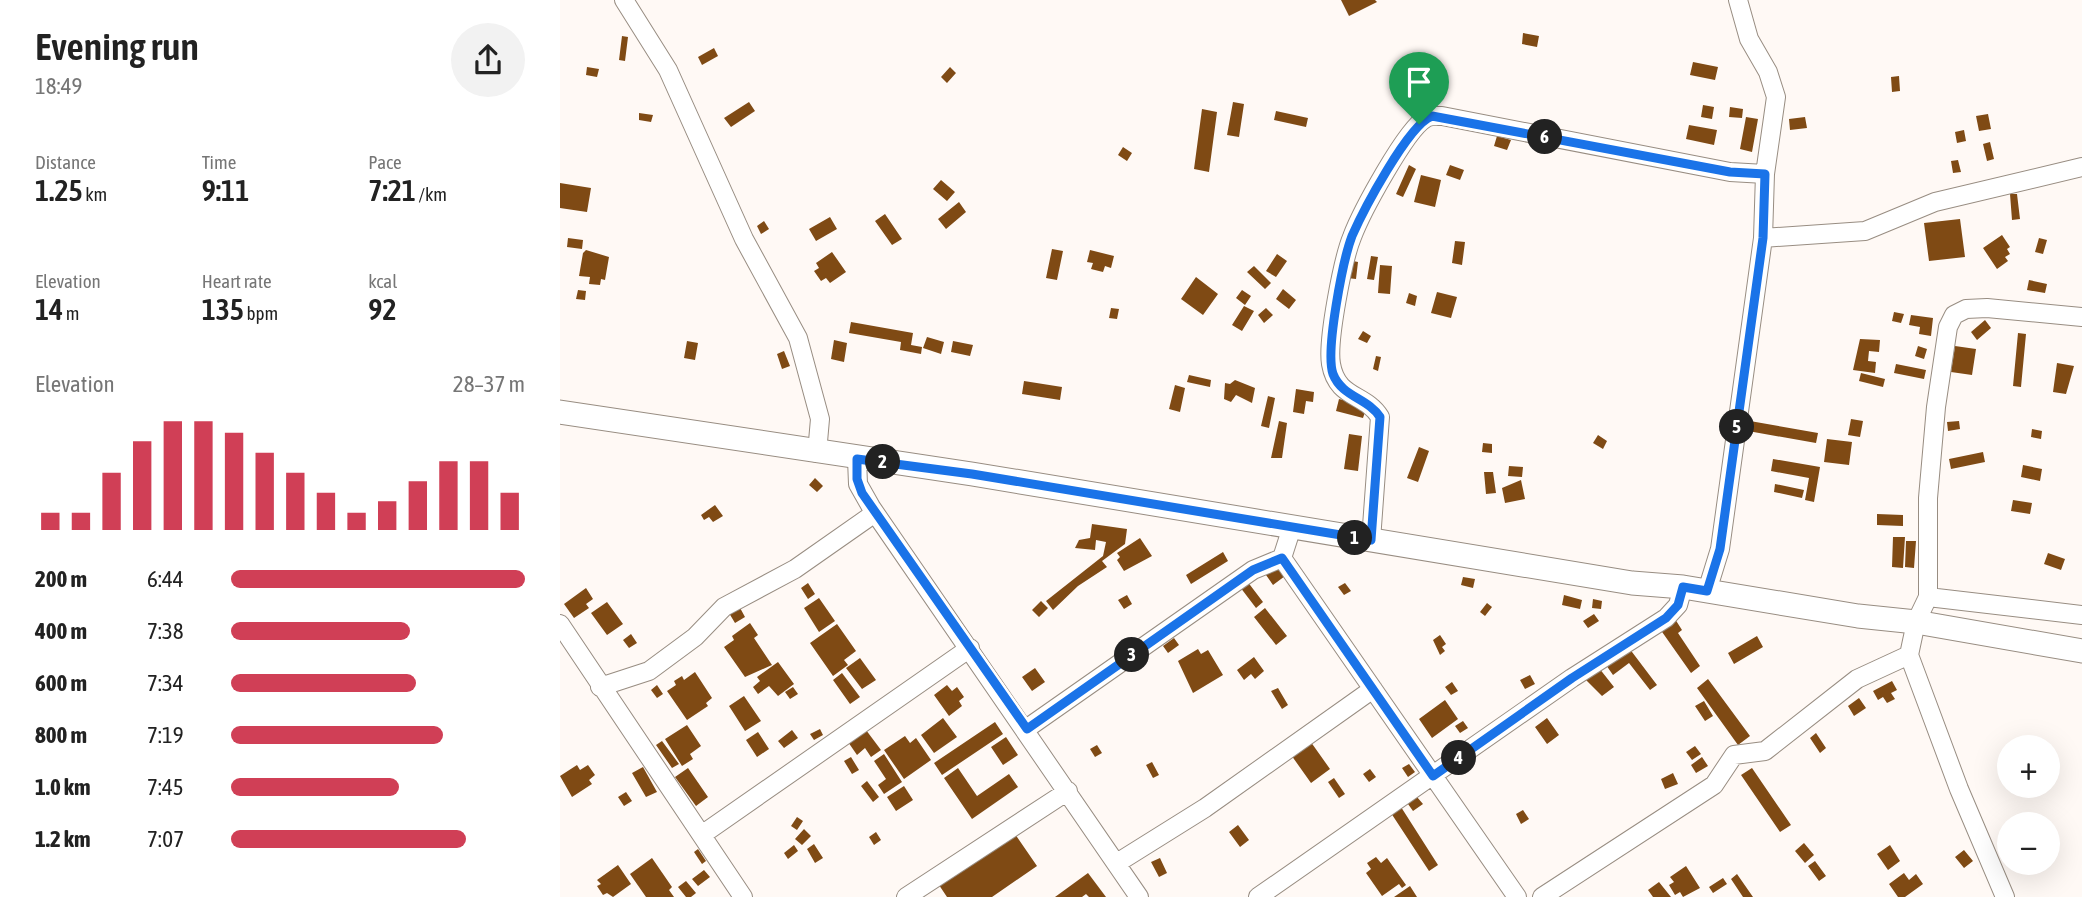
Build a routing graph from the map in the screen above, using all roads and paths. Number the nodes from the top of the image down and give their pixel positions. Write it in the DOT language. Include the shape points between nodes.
graph roads {
  1 [pos="624,0"];
  2 [pos="1738,0"];
  3 [pos="2082,167"];
  4 [pos="1765,174"];
  5 [pos="1763,238"];
  6 [pos="2082,317"];
  7 [pos="560,412"];
  8 [pos="817,453"];
  9 [pos="857,459"];
  10 [pos="875,513"];
  11 [pos="1292,527"];
  12 [pos="1371,540"];
  13 [pos="1282,558"];
  14 [pos="1683,587"];
  15 [pos="1707,591"];
  16 [pos="1928,597"];
  17 [pos="2082,615"];
  18 [pos="1916,622"];
  19 [pos="560,624"];
  20 [pos="970,648"];
  21 [pos="2082,651"];
  22 [pos="1909,655"];
  23 [pos="600,687"];
  24 [pos="1373,690"];
  25 [pos="1027,729"];
  26 [pos="1433,776"];
  27 [pos="1068,791"];
  28 [pos="703,834"];
  29 [pos="1117,863"];
  30 [pos="743,897"];
  31 [pos="906,897"];
  32 [pos="1139,897"];
  33 [pos="1258,897"];
  34 [pos="1517,897"];
  35 [pos="1542,897"];
  36 [pos="2005,897"];
  1 -- 8 [label="street" via="668,70 744,239 798,338 820,419"];
  2 -- 4 [label="street" via="1749,39 1776,97"];
  3 -- 5 [label="street" via="1935,202 1866,231"];
  4 -- 5 [label="street"];
  4 -- 12 [label="street" via="1730,172 1442,116 1419,124 1353,235 1331,344 1337,382 1380,417"];
  5 -- 15 [label="street" via="1720,549"];
  6 -- 16 [label="street" via="1987,308 1954,314 1948,327 1935,419 1928,498"];
  7 -- 8 [label="street"];
  8 -- 9 [label="street"];
  9 -- 10 [label="street" via="858,484"];
  9 -- 11 [label="street"];
  10 -- 20 [label="street"];
  10 -- 23 [label="street" via="795,569 724,607 695,637 649,671"];
  11 -- 12 [label="street"];
  11 -- 13 [label="street"];
  12 -- 14 [label="street" via="1632,583"];
  13 -- 24 [label="street"];
  13 -- 25 [label="street" via="1253,570"];
  14 -- 15 [label="street"];
  14 -- 26 [label="street" via="1678,605 1666,618"];
  15 -- 18 [label="street"];
  16 -- 17 [label="street"];
  16 -- 18 [label="street"];
  18 -- 21 [label="street"];
  18 -- 22 [label="street"];
  19 -- 23 [label="street"];
  20 -- 25 [label="street"];
  20 -- 28 [label="street"];
  22 -- 35 [label="street" via="1857,679 1765,751 1734,755 1714,785"];
  22 -- 36 [label="street"];
  23 -- 28 [label="street"];
  24 -- 26 [label="street"];
  24 -- 29 [label="street"];
  25 -- 27 [label="street"];
  26 -- 33 [label="street"];
  26 -- 34 [label="street"];
  27 -- 29 [label="street"];
  27 -- 31 [label="street"];
  28 -- 30 [label="street"];
  29 -- 32 [label="street"];
}
